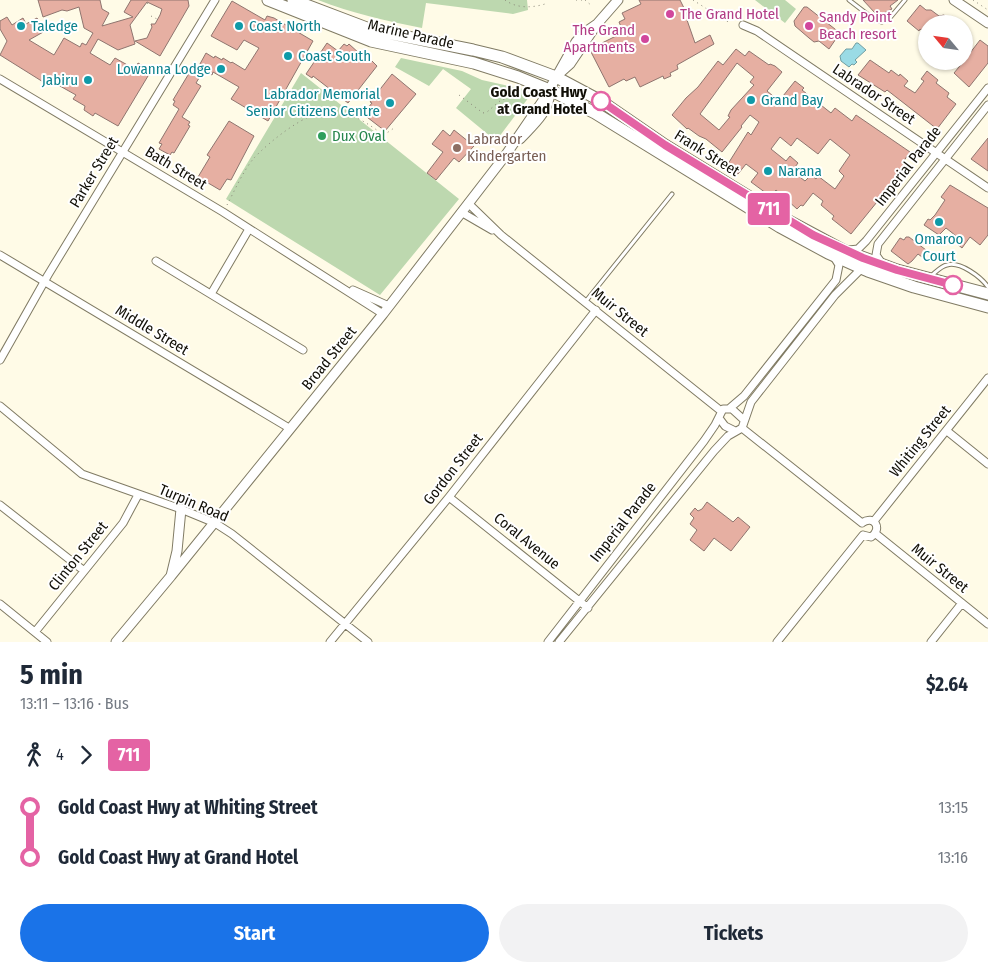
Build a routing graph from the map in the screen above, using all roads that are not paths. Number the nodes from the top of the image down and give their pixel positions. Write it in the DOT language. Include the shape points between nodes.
graph roads {
  1 [pos="214,0"];
  2 [pos="268,0"];
  3 [pos="293,0"];
  4 [pos="618,0"];
  5 [pos="849,0"];
  6 [pos="905,0"];
  7 [pos="954,0"];
  8 [pos="988,23"];
  9 [pos="743,25"];
  10 [pos="556,77"];
  11 [pos="0,79"];
  12 [pos="988,88"];
  13 [pos="550,90"];
  14 [pos="987,109"];
  15 [pos="122,152"];
  16 [pos="936,152"];
  17 [pos="945,159"];
  18 [pos="988,188"];
  19 [pos="672,194"];
  20 [pos="468,203"];
  21 [pos="461,212"];
  22 [pos="249,229"];
  23 [pos="501,235"];
  24 [pos="843,250"];
  25 [pos="828,253"];
  26 [pos="0,255"];
  27 [pos="156,261"];
  28 [pos="883,265"];
  29 [pos="868,271"];
  30 [pos="929,278"];
  31 [pos="44,281"];
  32 [pos="336,283"];
  33 [pos="988,287"];
  34 [pos="211,294"];
  35 [pos="988,294"];
  36 [pos="585,302"];
  37 [pos="389,306"];
  38 [pos="988,307"];
  39 [pos="596,310"];
  40 [pos="383,314"];
  41 [pos="783,348"];
  42 [pos="303,350"];
  43 [pos="789,353"];
  44 [pos="0,360"];
  45 [pos="988,378"];
  46 [pos="0,406"];
  47 [pos="730,408"];
  48 [pos="720,415"];
  49 [pos="744,420"];
  50 [pos="289,428"];
  51 [pos="738,430"];
  52 [pos="947,431"];
  53 [pos="988,464"];
  54 [pos="138,495"];
  55 [pos="449,497"];
  56 [pos="0,505"];
  57 [pos="181,510"];
  58 [pos="874,521"];
  59 [pos="215,523"];
  60 [pos="862,523"];
  61 [pos="876,534"];
  62 [pos="863,535"];
  63 [pos="622,545"];
  64 [pos="632,553"];
  65 [pos="83,570"];
  66 [pos="171,576"];
  67 [pos="579,601"];
  68 [pos="962,603"];
  69 [pos="0,604"];
  70 [pos="588,608"];
  71 [pos="345,624"];
  72 [pos="988,624"];
  73 [pos="35,632"];
  74 [pos="47,642"];
  75 [pos="116,642"];
  76 [pos="330,642"];
  77 [pos="368,642"];
  78 [pos="548,642"];
  79 [pos="558,642"];
  80 [pos="777,642"];
  81 [pos="931,642"];
  1 -- 15 [label="street, Parker Street"];
  2 -- 13 [label="highway, Marine Parade" via="370,41 474,63"];
  3 -- 10 [label="highway, Marine Parade" via="372,30 502,57"];
  4 -- 10 [label="street" via="576,42"];
  5 -- 6 [label="lane" via="882,22"];
  7 -- 8 [label="street"];
  9 -- 16 [label="street, Labrador Street" via="757,31"];
  10 -- 13 [label="street, Broad Street"];
  10 -- 24 [label="highway, Frank Street" via="601,101 665,145 787,220"];
  11 -- 15 [label="street, Bath Street"];
  12 -- 16 [label="street, Imperial Parade"];
  13 -- 20 [label="street, Broad Street" via="550,102 545,110"];
  13 -- 25 [label="highway, Frank Street"];
  14 -- 17 [label="street, Imperial Parade"];
  15 -- 22 [label="street, Bath Street"];
  15 -- 31 [label="street, Parker Street"];
  16 -- 17 [label="street, Labrador Street"];
  16 -- 24 [label="street, Imperial Parade" via="866,241 858,249"];
  17 -- 18 [label="street, Labrador Street"];
  17 -- 28 [label="street, Imperial Parade" via="878,244 876,256"];
  19 -- 36 [label="lane"];
  20 -- 21 [label="street, Broad Street"];
  20 -- 23 [label="street, Muir Street"];
  21 -- 23 [label="street, Muir Street"];
  21 -- 37 [label="street, Broad Street"];
  22 -- 32 [label="street, Bath Street"];
  22 -- 34 [label="street"];
  23 -- 36 [label="street, Muir Street"];
  24 -- 28 [label="highway, Frank Street"];
  25 -- 29 [label="highway, Frank Street"];
  25 -- 41 [label="street" via="839,265 836,280"];
  26 -- 31 [label="street, Middle Street"];
  27 -- 34 [label="street"];
  28 -- 30 [label="highway, Frank Street"];
  29 -- 38 [label="highway, Frank Street" via="914,288"];
  29 -- 43 [label="street" via="860,270 835,295"];
  30 -- 33 [label="lane" via="945,265 953,264 976,276"];
  30 -- 35 [label="highway, Frank Street"];
  31 -- 44 [label="street, Parker Street"];
  31 -- 50 [label="street, Middle Street"];
  32 -- 37 [label="street, Bath Street"];
  32 -- 40 [label="street, Bath Street"];
  34 -- 42 [label="street"];
  36 -- 39 [label="street, Muir Street"];
  37 -- 40 [label="street, Broad Street"];
  39 -- 48 [label="street, Muir Street"];
  39 -- 55 [label="street, Gordon Street"];
  40 -- 50 [label="street, Broad Street"];
  41 -- 43 [label="street"];
  41 -- 47 [label="street" via="744,396"];
  43 -- 49 [label="street" via="751,402"];
  45 -- 52 [label="street, Whiting Street"];
  46 -- 54 [label="street, Turpin Road" via="82,474"];
  47 -- 48 [label="street"];
  47 -- 49 [label="street"];
  48 -- 51 [label="street, Muir Street" via="725,426"];
  48 -- 63 [label="street, Imperial Parade" via="704,441"];
  49 -- 51 [label="street"];
  50 -- 59 [label="street, Broad Street"];
  51 -- 60 [label="street"];
  51 -- 64 [label="street, Imperial Parade" via="714,451"];
  52 -- 53 [label="street"];
  52 -- 58 [label="street, Whiting Street"];
  54 -- 57 [label="street, Turpin Road"];
  54 -- 65 [label="street, Clinton Street" via="123,523"];
  55 -- 67 [label="street, Coral Avenue"];
  55 -- 71 [label="street, Gordon Street"];
  56 -- 65 [label="street"];
  57 -- 59 [label="street, Turpin Road"];
  57 -- 66 [label="street, Broad Street"];
  58 -- 60 [label="street" via="869,519"];
  58 -- 61 [label="street" via="878,528"];
  59 -- 66 [label="street, Broad Street"];
  59 -- 71 [label="street, Turpin Road"];
  60 -- 62 [label="street"];
  61 -- 62 [label="street"];
  61 -- 68 [label="street, Muir Street"];
  62 -- 80 [label="street"];
  63 -- 64 [label="street"];
  63 -- 67 [label="street, Imperial Parade"];
  64 -- 70 [label="street, Imperial Parade"];
  65 -- 73 [label="street, Clinton Street"];
  66 -- 75 [label="street, Broad Street"];
  67 -- 70 [label="street, Coral Avenue"];
  67 -- 78 [label="street, Imperial Parade"];
  68 -- 72 [label="street, Muir Street"];
  68 -- 81 [label="street"];
  69 -- 73 [label="street"];
  70 -- 79 [label="street, Imperial Parade"];
  71 -- 76 [label="street, Gordon Street"];
  71 -- 77 [label="street, Turpin Road"];
  73 -- 74 [label="street"];
}
